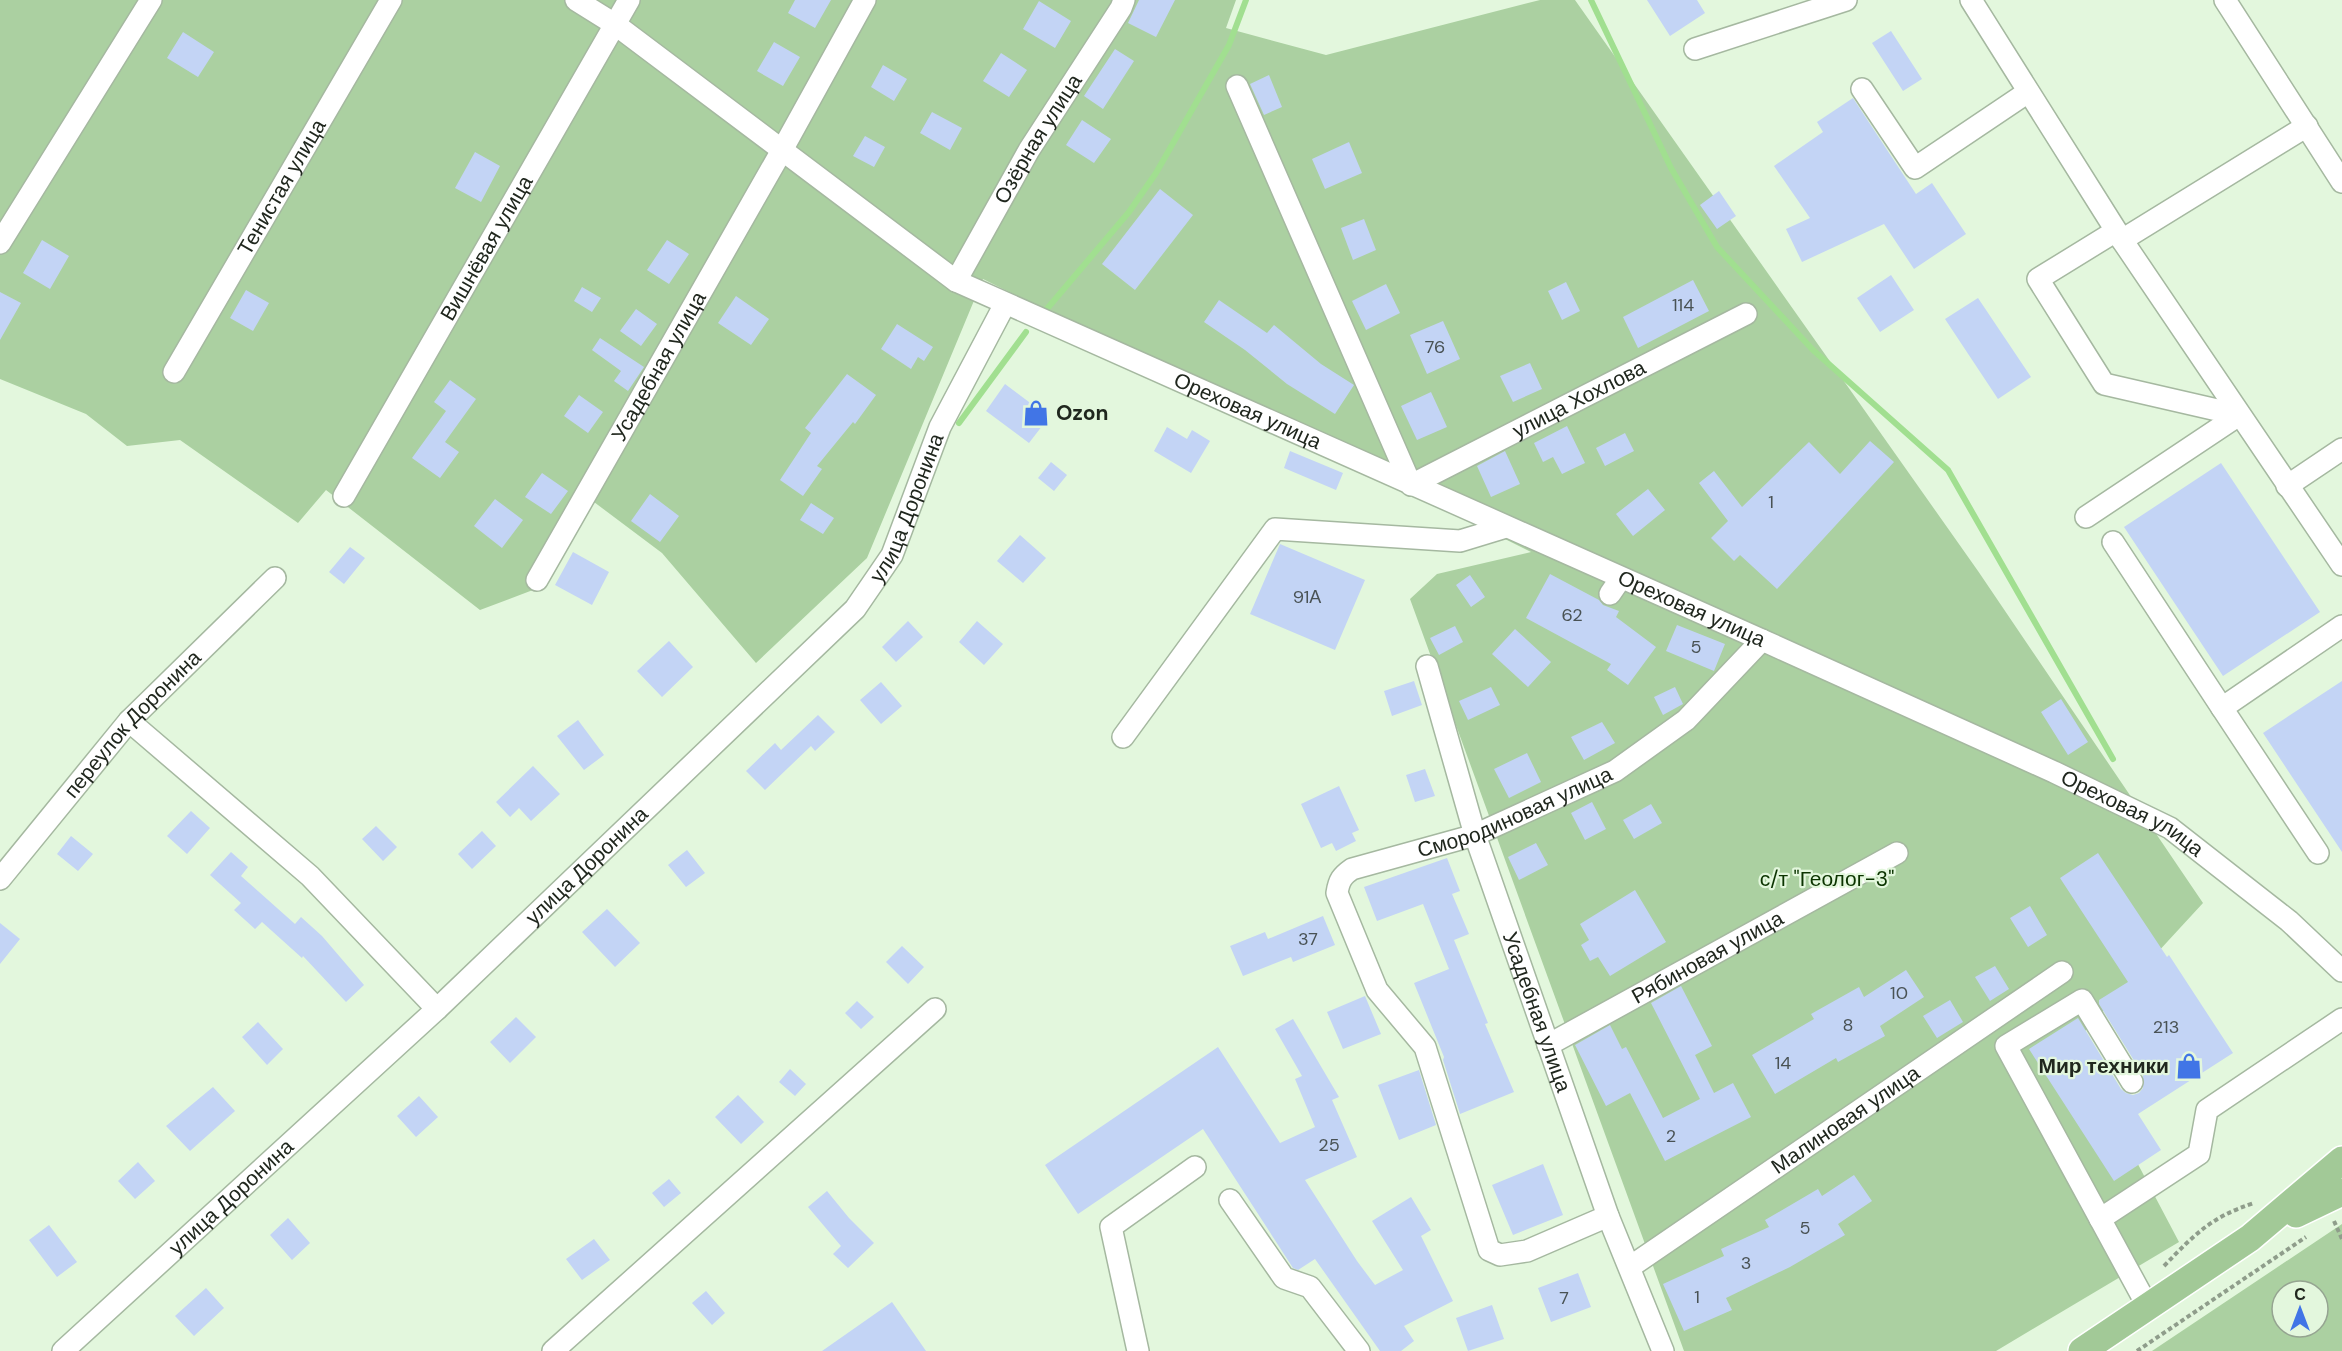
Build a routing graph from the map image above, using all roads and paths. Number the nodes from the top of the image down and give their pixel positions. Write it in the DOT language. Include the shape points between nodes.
graph roads {
  1 [pos="151,0"];
  2 [pos="390,0"];
  3 [pos="576,0"];
  4 [pos="629,0"];
  5 [pos="865,0"];
  6 [pos="1124,0"];
  7 [pos="1846,0"];
  8 [pos="1971,0"];
  9 [pos="2225,0"];
  10 [pos="616,25"];
  11 [pos="1695,48"];
  12 [pos="1237,86"];
  13 [pos="1862,89"];
  14 [pos="2028,92"];
  15 [pos="2307,126"];
  16 [pos="781,152"];
  17 [pos="2342,182"];
  18 [pos="2119,236"];
  19 [pos="0,243"];
  20 [pos="956,281"];
  21 [pos="1005,304"];
  22 [pos="1746,314"];
  23 [pos="174,372"];
  24 [pos="2240,415"];
  25 [pos="2342,449"];
  26 [pos="1411,485"];
  27 [pos="2287,486"];
  28 [pos="344,496"];
  29 [pos="2086,517"];
  30 [pos="1506,527"];
  31 [pos="2113,542"];
  32 [pos="2342,565"];
  33 [pos="275,578"];
  34 [pos="537,580"];
  35 [pos="2342,626"];
  36 [pos="1762,640"];
  37 [pos="1427,666"];
  38 [pos="2222,708"];
  39 [pos="129,721"];
  40 [pos="1123,737"];
  41 [pos="1475,835"];
  42 [pos="1897,853"];
  43 [pos="2318,853"];
  44 [pos="0,879"];
  45 [pos="2342,971"];
  46 [pos="2062,972"];
  47 [pos="936,1009"];
  48 [pos="437,1010"];
  49 [pos="2342,1019"];
  50 [pos="1548,1045"];
  51 [pos="2132,1082"];
  52 [pos="2342,1160"];
  53 [pos="1195,1167"];
  54 [pos="2342,1192"];
  55 [pos="1230,1200"];
  56 [pos="2260,1201"];
  57 [pos="2342,1214"];
  58 [pos="1608,1216"];
  59 [pos="2100,1219"];
  60 [pos="2313,1232"];
  61 [pos="2250,1239"];
  62 [pos="2342,1239"];
  63 [pos="1630,1267"];
  64 [pos="2163,1267"];
  65 [pos="2148,1307"];
  66 [pos="63,1351"];
  67 [pos="553,1351"];
  68 [pos="1138,1351"];
  69 [pos="1359,1351"];
  70 [pos="1663,1351"];
  71 [pos="2082,1351"];
  72 [pos="2137,1351"];
  1 -- 19 [label="street"];
  2 -- 23 [label="street, Тенистая улица"];
  3 -- 10 [label="street"];
  4 -- 10 [label="street, Вишнёвая улица"];
  5 -- 16 [label="street, Усадебная улица"];
  6 -- 20 [label="street, Озёрная улица" via="1029,150"];
  7 -- 11 [label="street"];
  8 -- 14 [label="street"];
  9 -- 15 [label="street"];
  10 -- 16 [label="street"];
  10 -- 28 [label="street, Вишнёвая улица"];
  12 -- 26 [label="street"];
  13 -- 14 [label="street" via="1915,168"];
  14 -- 18 [label="street"];
  15 -- 17 [label="street"];
  15 -- 18 [label="street"];
  16 -- 20 [label="street"];
  16 -- 34 [label="street, Усадебная улица"];
  18 -- 24 [label="street"];
  18 -- 24 [label="street" via="2038,279 2104,384"];
  20 -- 21 [label="street"];
  21 -- 26 [label="street, Ореховая улица"];
  21 -- 48 [label="street, улица Доронина" via="940,427 892,555 855,609"];
  22 -- 26 [label="street, улица Хохлова"];
  24 -- 27 [label="street"];
  24 -- 29 [label="street"];
  25 -- 27 [label="street"];
  26 -- 30 [label="street, Ореховая улица"];
  27 -- 32 [label="street"];
  30 -- 36 [label="street, Ореховая улица" via="1615,586"];
  30 -- 40 [label="street" via="1460,541 1275,529"];
  31 -- 38 [label="street"];
  33 -- 39 [label="street, переулок Доронина"];
  35 -- 38 [label="street"];
  36 -- 41 [label="street, Смородиновая улица" via="1686,720 1616,771"];
  36 -- 45 [label="street, Ореховая улица" via="2170,828 2289,921"];
  37 -- 41 [label="street, Усадебная улица"];
  38 -- 43 [label="street"];
  39 -- 44 [label="street, переулок Доронина"];
  39 -- 48 [label="street" via="310,876"];
  41 -- 50 [label="street, Усадебная улица"];
  41 -- 58 [label="street, Смородиновая улица" via="1352,869 1338,882 1337,893 1377,990 1425,1047 1489,1250 1500,1255 1527,1251"];
  42 -- 50 [label="street, Рябиновая улица"];
  46 -- 63 [label="street, Малиновая улица"];
  47 -- 67 [label="street"];
  48 -- 66 [label="street, улица Доронина"];
  49 -- 59 [label="street" via="2207,1110 2199,1154"];
  50 -- 58 [label="street, Усадебная улица"];
  51 -- 59 [label="street" via="2082,1000 2006,1046"];
  52 -- 61 [label="main road"];
  53 -- 68 [label="street" via="1111,1227"];
  54 -- 61 [label="main road"];
  55 -- 69 [label="street" via="1284,1278 1310,1287"];
  56 -- 64 [label="path" via="2229,1211 2200,1229"];
  57 -- 62 [label="path" via="2333,1219"];
  58 -- 63 [label="street, Усадебная улица"];
  59 -- 65 [label="street"];
  60 -- 72 [label="path"];
  61 -- 65 [label="main road"];
  63 -- 70 [label="street, Усадебная улица"];
  65 -- 71 [label="main road"];
}
